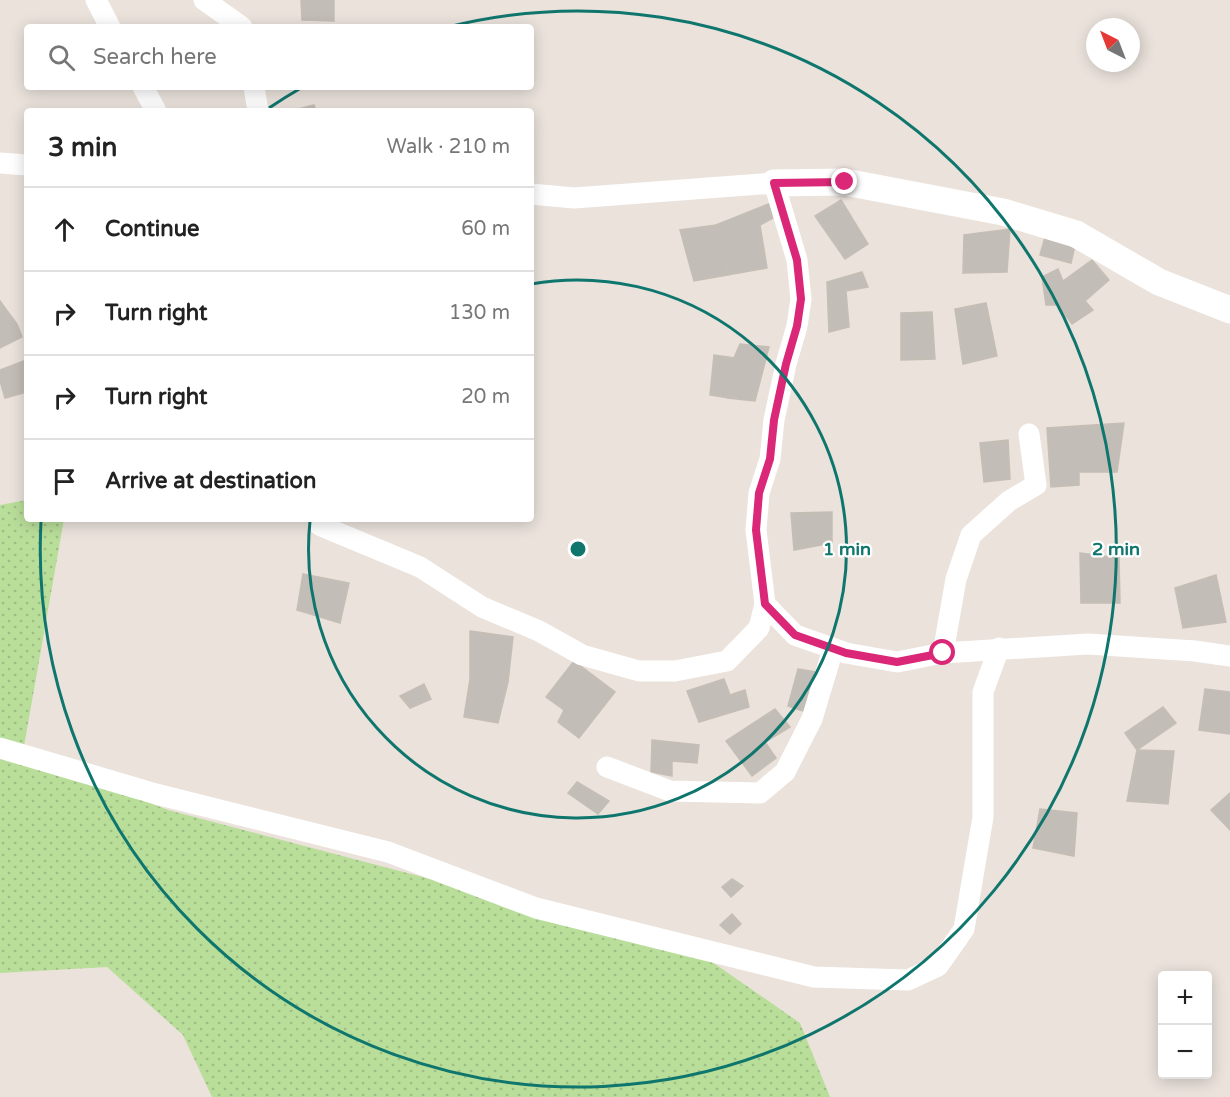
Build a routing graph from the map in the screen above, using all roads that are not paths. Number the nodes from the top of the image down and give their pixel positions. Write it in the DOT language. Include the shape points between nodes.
graph roads {
  1 [pos="96,0"];
  2 [pos="204,0"];
  3 [pos="108,24"];
  4 [pos="238,24"];
  5 [pos="145,90"];
  6 [pos="254,90"];
  7 [pos="154,108"];
  8 [pos="258,108"];
  9 [pos="0,163"];
  10 [pos="24,165"];
  11 [pos="774,183"];
  12 [pos="534,194"];
  13 [pos="1230,310"];
  14 [pos="1029,434"];
  15 [pos="319,525"];
  16 [pos="765,604"];
  17 [pos="999,648"];
  18 [pos="833,649"];
  19 [pos="943,653"];
  20 [pos="1230,656"];
  21 [pos="0,748"];
  22 [pos="607,767"];
  1 -- 3 [label="street"];
  2 -- 4 [label="street"];
  5 -- 7 [label="street"];
  6 -- 8 [label="street"];
  9 -- 10 [label="street"];
  11 -- 12 [label="street" via="574,198"];
  11 -- 13 [label="street" via="845,182 1003,212 1076,234 1159,282"];
  11 -- 16 [label="street" via="797,260 801,299 774,420 770,459 759,493 756,530"];
  14 -- 19 [label="street" via="1036,485 1009,501 971,535 956,579"];
  15 -- 16 [label="street" via="420,567 482,608 539,631 582,655 639,671 675,671 727,661 759,628"];
  16 -- 18 [label="street" via="795,635"];
  17 -- 19 [label="street"];
  17 -- 20 [label="street" via="1088,644"];
  17 -- 21 [label="street" via="982,692 983,817 964,929 938,966 908,980 814,977 536,908 388,852 156,794"];
  18 -- 19 [label="street" via="897,662"];
  18 -- 22 [label="street" via="812,719 785,772 760,793 670,791"];
}
